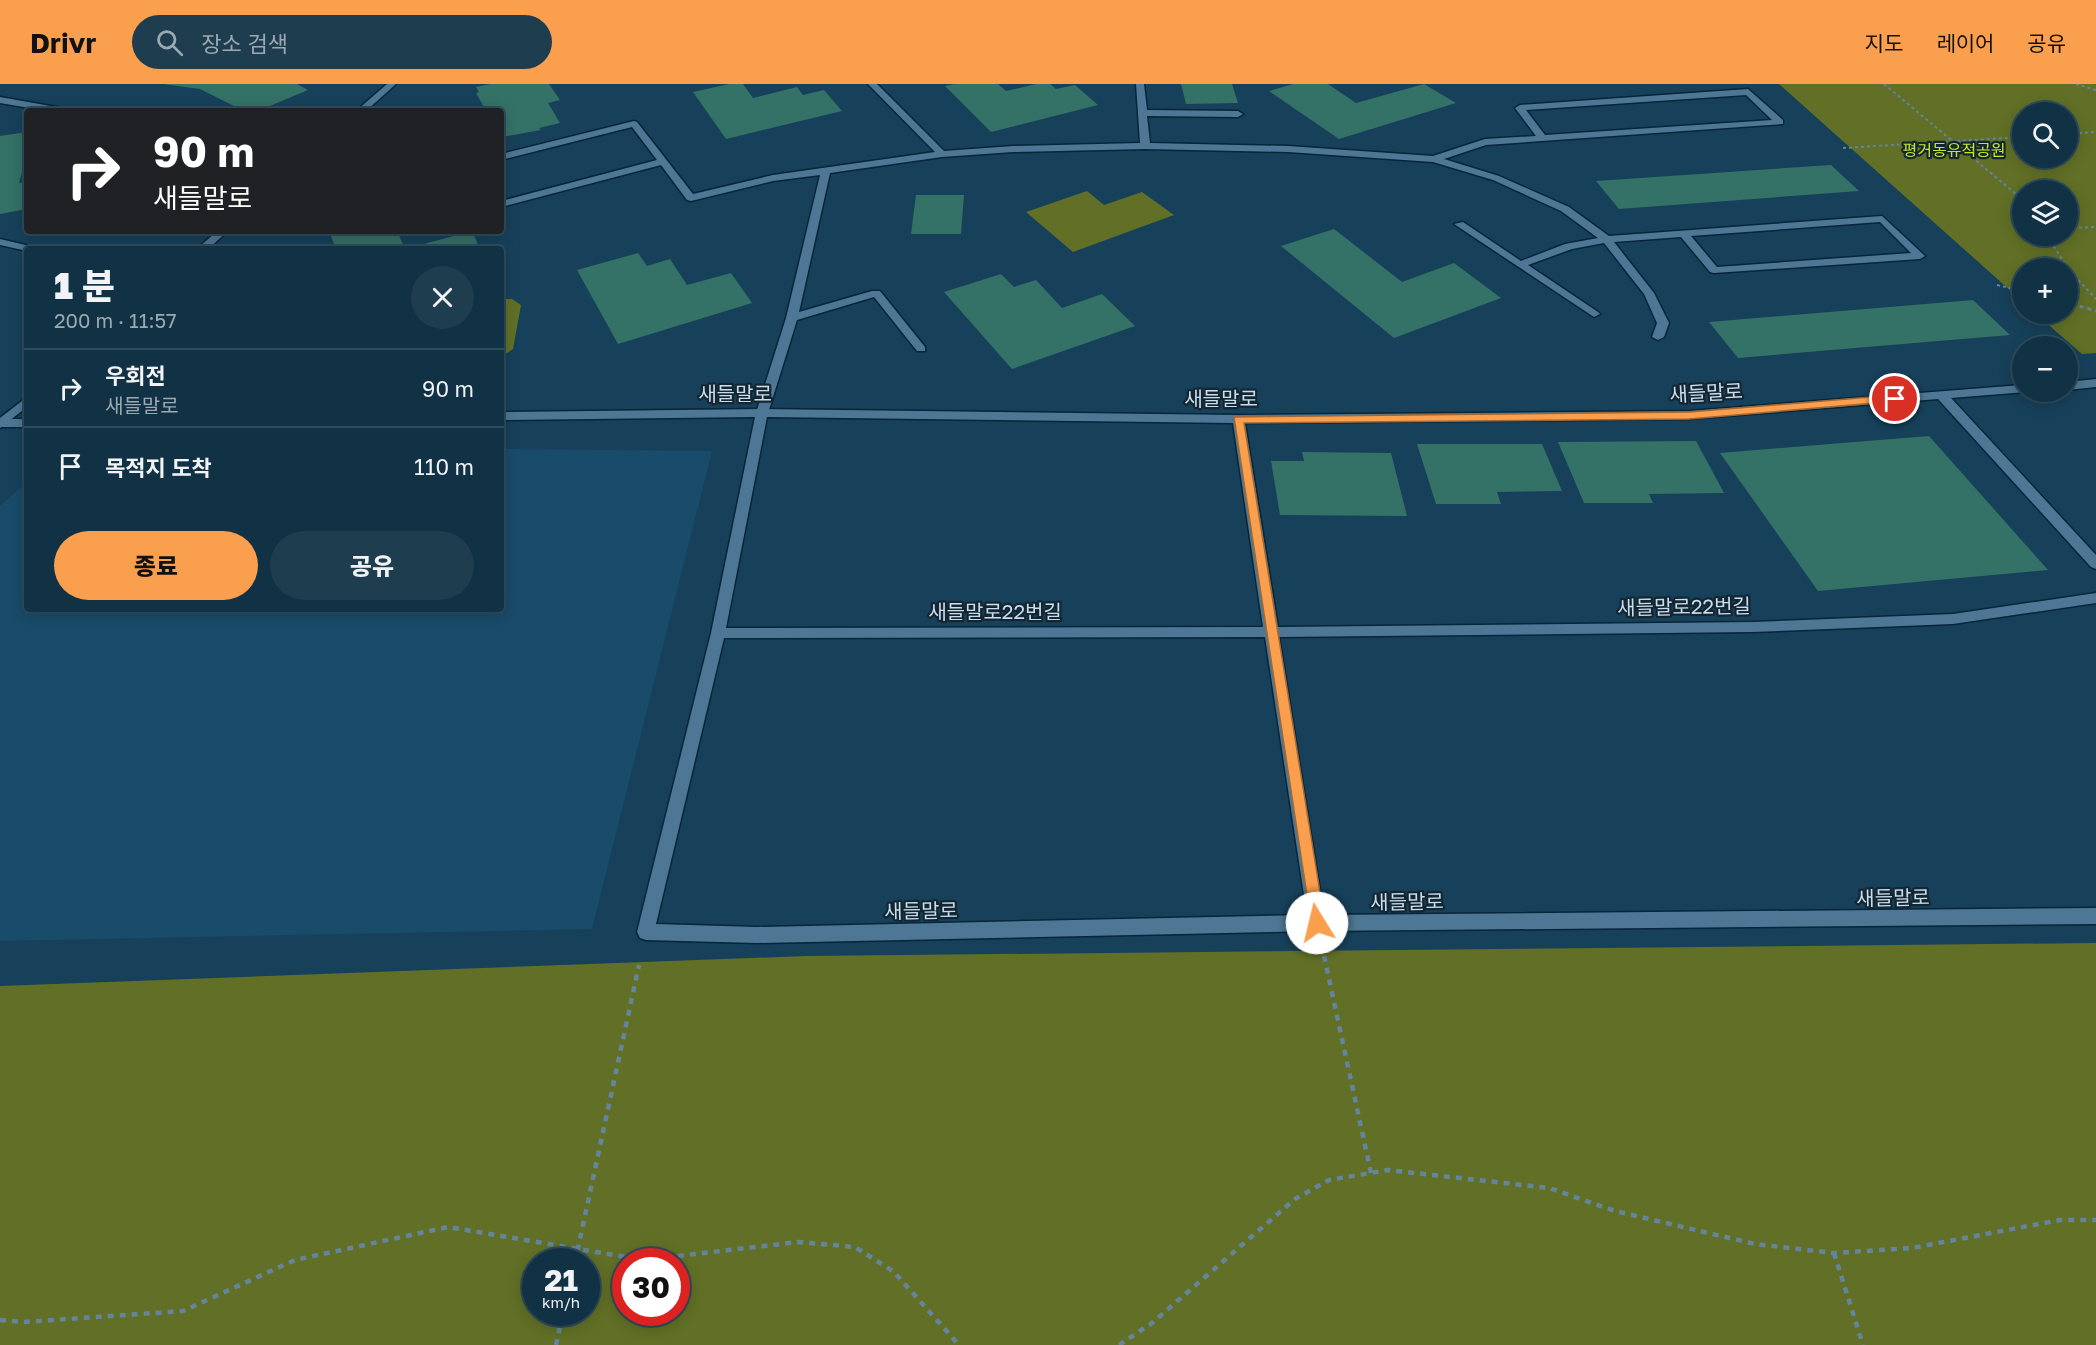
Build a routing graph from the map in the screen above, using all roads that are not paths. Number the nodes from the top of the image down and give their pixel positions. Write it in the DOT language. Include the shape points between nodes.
graph roads {
  1 [pos="392,84"];
  2 [pos="872,84"];
  3 [pos="1140,84"];
  4 [pos="0,100"];
  5 [pos="45,108"];
  6 [pos="364,108"];
  7 [pos="1143,113"];
  8 [pos="1238,114"];
  9 [pos="1543,139"];
  10 [pos="1145,146"];
  11 [pos="942,154"];
  12 [pos="504,156"];
  13 [pos="1434,159"];
  14 [pos="661,162"];
  15 [pos="826,171"];
  16 [pos="504,203"];
  17 [pos="1458,224"];
  18 [pos="1682,232"];
  19 [pos="220,234"];
  20 [pos="1607,239"];
  21 [pos="0,242"];
  22 [pos="206,246"];
  23 [pos="24,248"];
  24 [pos="1520,265"];
  25 [pos="1594,314"];
  26 [pos="792,318"];
  27 [pos="1658,337"];
  28 [pos="921,349"];
  29 [pos="2096,383"];
  30 [pos="2078,385"];
  31 [pos="2012,390"];
  32 [pos="1941,395"];
  33 [pos="24,404"];
  34 [pos="762,413"];
  35 [pos="504,417"];
  36 [pos="1238,419"];
  37 [pos="24,423"];
  38 [pos="1,424"];
  39 [pos="2096,564"];
  40 [pos="2096,598"];
  41 [pos="1272,632"];
  42 [pos="718,633"];
  43 [pos="2096,916"];
  44 [pos="1317,923"];
  1 -- 6 [label="street"];
  2 -- 11 [label="street"];
  3 -- 7 [label="street"];
  4 -- 5 [label="street"];
  7 -- 8 [label="street"];
  7 -- 10 [label="street"];
  9 -- 9 [label="street" via="1555,138 1780,122 1748,92 1520,108"];
  9 -- 13 [label="street" via="1485,142"];
  10 -- 11 [label="street"];
  10 -- 13 [label="street" via="1288,149"];
  11 -- 15 [label="street"];
  12 -- 14 [label="street" via="634,124"];
  13 -- 20 [label="street" via="1529,191 1565,209"];
  14 -- 15 [label="street" via="691,198 774,178"];
  14 -- 16 [label="street"];
  15 -- 26 [label="street"];
  17 -- 24 [label="street"];
  18 -- 18 [label="street" via="1882,219 1920,256 1714,270"];
  18 -- 20 [label="street"];
  19 -- 22 [label="street"];
  20 -- 24 [label="street" via="1569,246"];
  20 -- 27 [label="street" via="1649,293 1663,322"];
  21 -- 23 [label="street"];
  24 -- 25 [label="street"];
  26 -- 28 [label="street" via="876,293"];
  26 -- 34 [label="street"];
  29 -- 30 [label="street"];
  31 -- 32 [label="street, 새들말로"];
  32 -- 36 [label="street, 새들말로" via="1689,415"];
  32 -- 39 [label="street"];
  33 -- 38 [label="street"];
  34 -- 35 [label="street, 새들말로"];
  34 -- 36 [label="street, 새들말로"];
  34 -- 42 [label="street"];
  36 -- 41 [label="street"];
  37 -- 38 [label="street"];
  40 -- 41 [label="street, 새들말로22번길" via="1953,618 1765,626"];
  41 -- 42 [label="street, 새들말로22번길"];
  41 -- 44 [label="street"];
  42 -- 44 [label="street, 새들말로" via="646,932 757,935"];
  43 -- 44 [label="street, 새들말로"];
}
